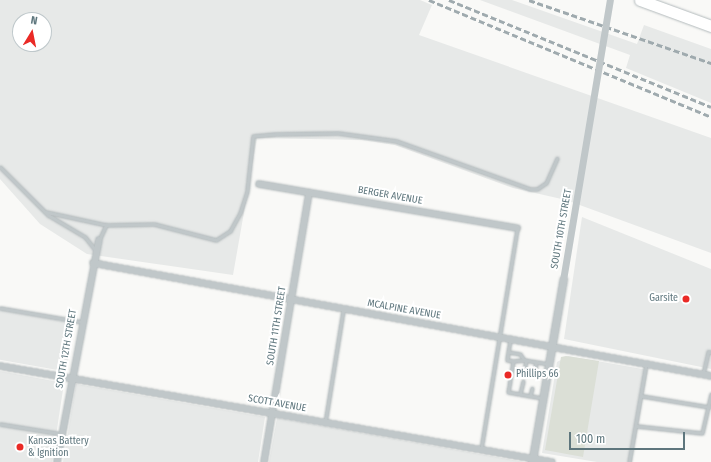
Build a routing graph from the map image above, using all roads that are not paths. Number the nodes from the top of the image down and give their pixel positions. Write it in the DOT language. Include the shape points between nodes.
graph roads {
  1 [pos="610,0"];
  2 [pos="640,0"];
  3 [pos="673,10"];
  4 [pos="711,19"];
  5 [pos="711,26"];
  6 [pos="557,158"];
  7 [pos="0,167"];
  8 [pos="259,184"];
  9 [pos="309,193"];
  10 [pos="46,212"];
  11 [pos="106,225"];
  12 [pos="517,228"];
  13 [pos="99,240"];
  14 [pos="96,251"];
  15 [pos="93,263"];
  16 [pos="291,301"];
  17 [pos="0,308"];
  18 [pos="343,310"];
  19 [pos="82,322"];
  20 [pos="499,337"];
  21 [pos="510,339"];
  22 [pos="552,346"];
  23 [pos="508,352"];
  24 [pos="711,352"];
  25 [pos="525,360"];
  26 [pos="513,361"];
  27 [pos="536,362"];
  28 [pos="549,364"];
  29 [pos="646,364"];
  30 [pos="0,366"];
  31 [pos="535,369"];
  32 [pos="524,372"];
  33 [pos="703,374"];
  34 [pos="711,376"];
  35 [pos="71,378"];
  36 [pos="523,381"];
  37 [pos="532,388"];
  38 [pos="520,394"];
  39 [pos="711,394"];
  40 [pos="530,396"];
  41 [pos="642,396"];
  42 [pos="543,398"];
  43 [pos="709,407"];
  44 [pos="273,413"];
  45 [pos="325,422"];
  46 [pos="0,424"];
  47 [pos="637,426"];
  48 [pos="62,434"];
  49 [pos="481,450"];
  50 [pos="533,460"];
  51 [pos="57,462"];
  52 [pos="264,462"];
  53 [pos="552,462"];
  54 [pos="629,462"];
  1 -- 22 [label="street, SOUTH 10TH STREET, bridge"];
  2 -- 3 [label="highway"];
  3 -- 4 [label="highway"];
  3 -- 5 [label="highway"];
  6 -- 11 [label="lane" via="546,183 537,189 512,185 396,141 338,133 252,136 247,191 240,213 230,230 216,240 154,224"];
  7 -- 10 [label="lane"];
  8 -- 9 [label="street, BERGER AVENUE"];
  9 -- 12 [label="street, BERGER AVENUE"];
  9 -- 16 [label="street, SOUTH 11TH STREET"];
  10 -- 11 [label="lane"];
  10 -- 14 [label="lane" via="85,237"];
  11 -- 13 [label="lane"];
  12 -- 20 [label="lane"];
  13 -- 14 [label="street, SOUTH 12TH STREET"];
  14 -- 15 [label="street, SOUTH 12TH STREET"];
  15 -- 16 [label="street, MCALPINE AVENUE"];
  15 -- 19 [label="street, SOUTH 12TH STREET"];
  16 -- 18 [label="street, MCALPINE AVENUE"];
  16 -- 44 [label="street, SOUTH 11TH STREET"];
  17 -- 19 [label="lane"];
  18 -- 20 [label="street, MCALPINE AVENUE"];
  18 -- 45 [label="lane"];
  19 -- 35 [label="street, SOUTH 12TH STREET"];
  20 -- 21 [label="street, MCALPINE AVENUE"];
  20 -- 49 [label="lane"];
  21 -- 22 [label="street, MCALPINE AVENUE"];
  21 -- 23 [label="lane"];
  22 -- 28 [label="street, SOUTH 10TH STREET"];
  22 -- 29 [label="street, MCALPINE AVENUE"];
  23 -- 25 [label="lane" via="520,354"];
  23 -- 26 [label="lane" via="507,360"];
  24 -- 33 [label="lane" via="708,352"];
  25 -- 26 [label="lane"];
  25 -- 27 [label="lane"];
  25 -- 32 [label="lane"];
  26 -- 38 [label="lane" via="508,392"];
  27 -- 28 [label="lane"];
  27 -- 31 [label="lane"];
  28 -- 42 [label="street, SOUTH 10TH STREET"];
  29 -- 33 [label="street, MCALPINE AVENUE"];
  29 -- 41 [label="lane"];
  30 -- 35 [label="street, SCOTT AVENUE"];
  33 -- 34 [label="street, MCALPINE AVENUE"];
  35 -- 44 [label="street, SCOTT AVENUE"];
  35 -- 48 [label="street, SOUTH 12TH STREET"];
  36 -- 38 [label="lane"];
  37 -- 40 [label="lane"];
  38 -- 40 [label="lane"];
  39 -- 43 [label="lane"];
  40 -- 42 [label="lane"];
  41 -- 43 [label="lane"];
  41 -- 47 [label="lane"];
  42 -- 50 [label="street, SOUTH 10TH STREET"];
  43 -- 47 [label="lane" via="705,429 697,435"];
  44 -- 45 [label="street, SCOTT AVENUE"];
  44 -- 52 [label="street, SOUTH 11TH STREET"];
  45 -- 49 [label="street, SCOTT AVENUE"];
  46 -- 48 [label="lane"];
  47 -- 54 [label="lane"];
  48 -- 51 [label="street, SOUTH 12TH STREET"];
  49 -- 50 [label="street, SCOTT AVENUE"];
  50 -- 53 [label="street, SCOTT AVENUE"];
}
